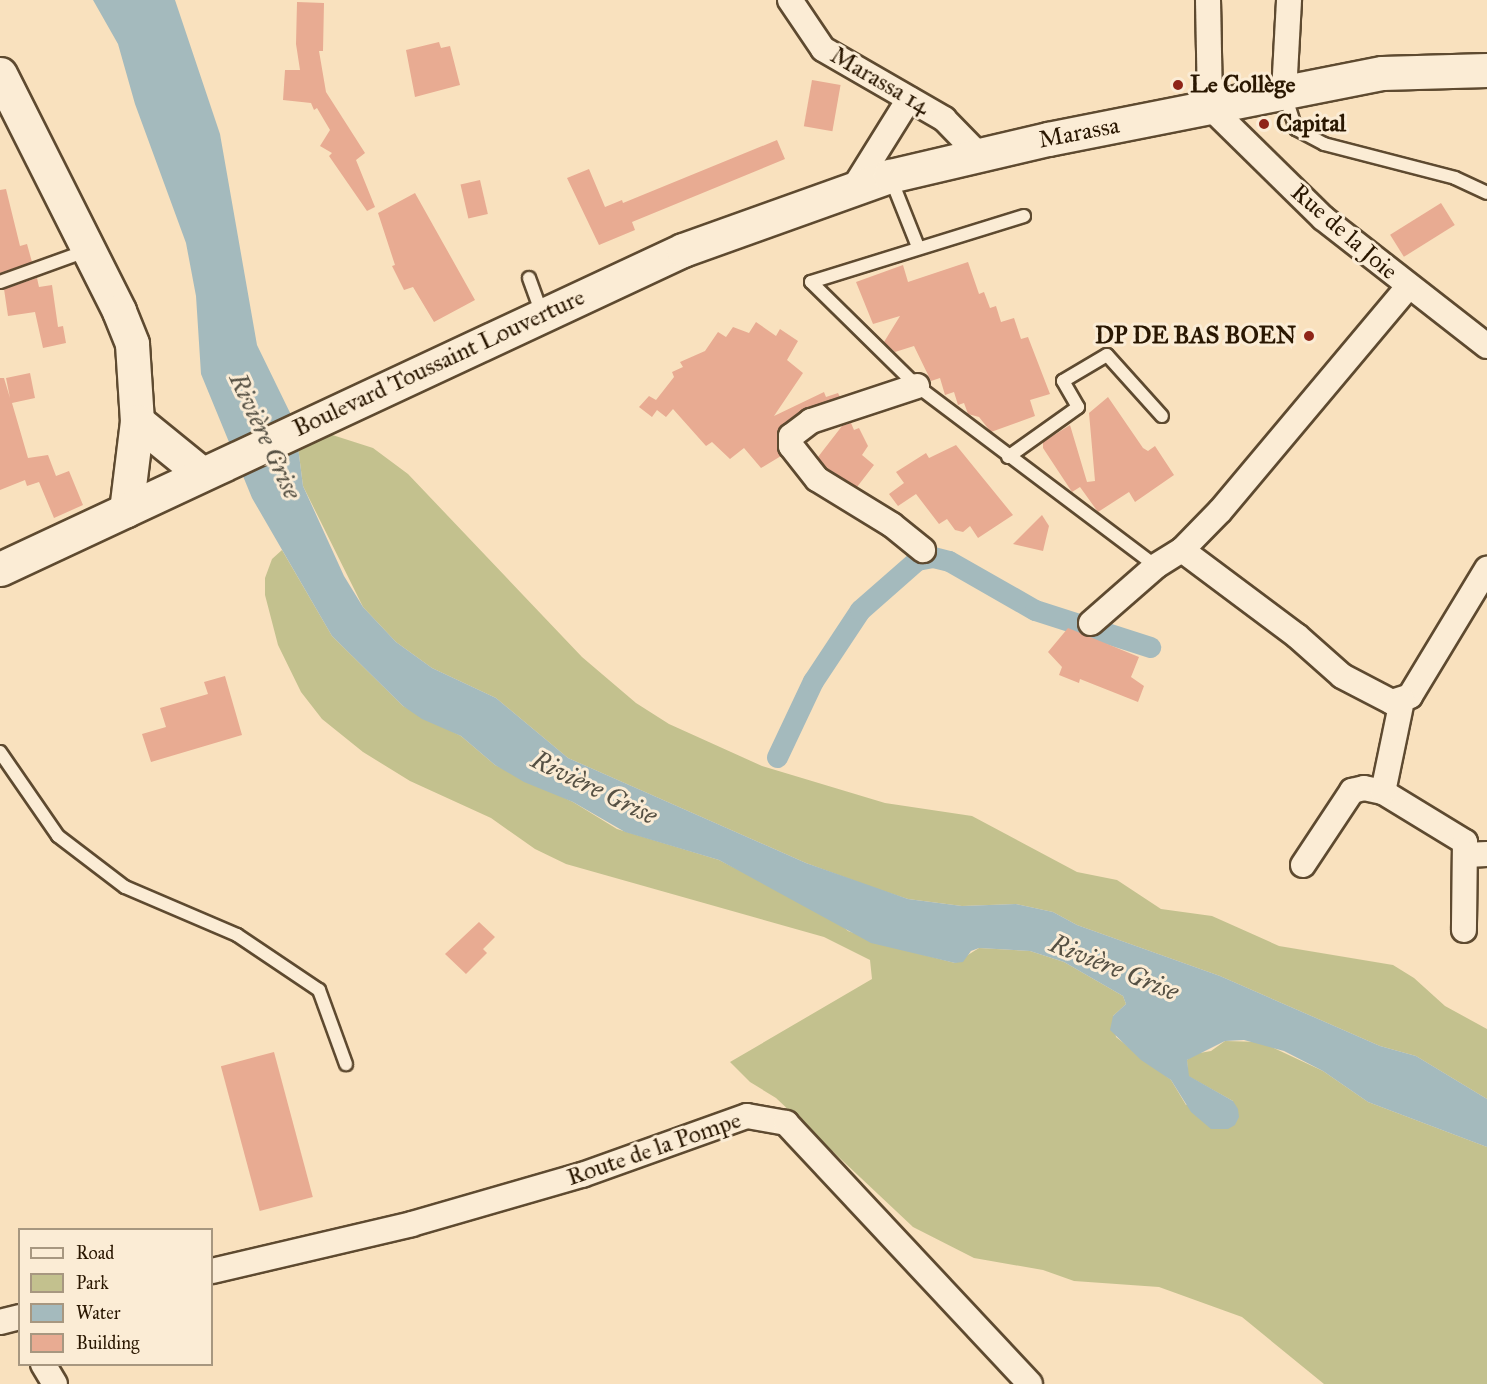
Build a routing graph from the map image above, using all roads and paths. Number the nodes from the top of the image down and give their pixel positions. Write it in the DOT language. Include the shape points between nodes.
graph roads {
  1 [pos="790,0"];
  2 [pos="1208,0"];
  3 [pos="1289,0"];
  4 [pos="1487,70"];
  5 [pos="0,74"];
  6 [pos="1284,93"];
  7 [pos="909,99"];
  8 [pos="1210,107"];
  9 [pos="978,154"];
  10 [pos="890,176"];
  11 [pos="853,189"];
  12 [pos="1487,193"];
  13 [pos="1024,216"];
  14 [pos="918,247"];
  15 [pos="89,250"];
  16 [pos="683,250"];
  17 [pos="529,278"];
  18 [pos="0,282"];
  19 [pos="1408,287"];
  20 [pos="542,315"];
  21 [pos="1487,346"];
  22 [pos="917,386"];
  23 [pos="1162,416"];
  24 [pos="137,421"];
  25 [pos="1008,457"];
  26 [pos="205,471"];
  27 [pos="126,510"];
  28 [pos="923,550"];
  29 [pos="1182,550"];
  30 [pos="1156,566"];
  31 [pos="0,569"];
  32 [pos="1487,569"];
  33 [pos="1091,623"];
  34 [pos="1402,700"];
  35 [pos="0,752"];
  36 [pos="1383,792"];
  37 [pos="1476,855"];
  38 [pos="1304,865"];
  39 [pos="1464,930"];
  40 [pos="346,1064"];
  41 [pos="213,1271"];
  42 [pos="44,1366"];
  43 [pos="55,1384"];
  44 [pos="1030,1384"];
  1 -- 7 [label="street, Marassa 14" via="823,49"];
  2 -- 8 [label="street"];
  3 -- 6 [label="street"];
  4 -- 6 [label="main road, Marassa" via="1382,74"];
  5 -- 15 [label="main road"];
  6 -- 8 [label="main road, Marassa"];
  6 -- 12 [label="lane" via="1296,129 1324,144 1455,178"];
  7 -- 9 [label="street, Marassa 14" via="944,119"];
  7 -- 11 [label="street"];
  8 -- 9 [label="main road, Marassa"];
  8 -- 19 [label="street, Rue de la Joie" via="1323,218"];
  9 -- 10 [label="main road, Marassa"];
  10 -- 11 [label="main road, Marassa"];
  10 -- 14 [label="lane"];
  11 -- 16 [label="main road, Marassa"];
  13 -- 14 [label="lane"];
  14 -- 22 [label="lane" via="811,282"];
  15 -- 18 [label="lane"];
  15 -- 24 [label="main road" via="132,344"];
  16 -- 20 [label="main road, Boulevard Toussaint Louverture"];
  17 -- 20 [label="lane"];
  19 -- 21 [label="street, Rue de la Joie"];
  19 -- 29 [label="street" via="1220,511"];
  20 -- 26 [label="main road, Boulevard Toussaint Louverture"];
  22 -- 25 [label="lane"];
  22 -- 28 [label="street" via="811,421 791,436 791,446 817,479"];
  23 -- 25 [label="lane" via="1107,355 1063,381 1078,407"];
  24 -- 26 [label="main road"];
  24 -- 27 [label="main road"];
  25 -- 30 [label="lane"];
  26 -- 27 [label="main road, Boulevard Toussaint Louverture"];
  27 -- 31 [label="main road, Boulevard Toussaint Louverture"];
  29 -- 30 [label="street"];
  29 -- 34 [label="street" via="1297,636 1342,676 1381,700"];
  30 -- 33 [label="street"];
  32 -- 34 [label="street" via="1410,696"];
  34 -- 36 [label="street"];
  35 -- 40 [label="lane" via="58,836 125,887 237,935 319,990"];
  36 -- 37 [label="street" via="1461,836"];
  36 -- 38 [label="street" via="1352,792"];
  37 -- 39 [label="street"];
  41 -- 44 [label="street, Route de la Pompe" via="412,1224 582,1175 747,1116 786,1123"];
  42 -- 43 [label="street"];
}
